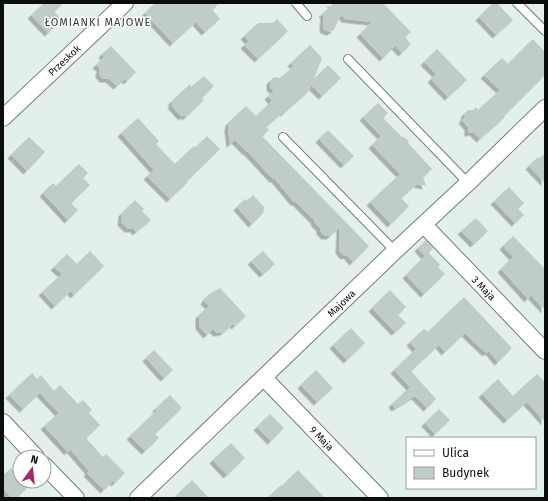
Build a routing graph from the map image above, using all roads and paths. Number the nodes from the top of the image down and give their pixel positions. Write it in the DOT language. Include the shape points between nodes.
graph roads {
  1 [pos="125,3"];
  2 [pos="296,3"];
  3 [pos="517,3"];
  4 [pos="308,16"];
  5 [pos="545,31"];
  6 [pos="348,59"];
  7 [pos="545,108"];
  8 [pos="3,118"];
  9 [pos="283,137"];
  10 [pos="468,183"];
  11 [pos="424,225"];
  12 [pos="395,251"];
  13 [pos="545,351"];
  14 [pos="264,378"];
  15 [pos="3,422"];
  16 [pos="28,449"];
  17 [pos="52,473"];
  18 [pos="76,498"];
  19 [pos="138,498"];
  20 [pos="380,498"];
  1 -- 8 [label="street, Przeskok"];
  2 -- 4 [label="lane"];
  3 -- 5 [label="lane"];
  6 -- 10 [label="lane"];
  7 -- 10 [label="street, Majowa"];
  9 -- 12 [label="lane"];
  10 -- 11 [label="street, Majowa"];
  11 -- 12 [label="street, Majowa"];
  11 -- 13 [label="street, 3 Maja"];
  12 -- 14 [label="street, Majowa"];
  14 -- 19 [label="street, Majowa"];
  14 -- 20 [label="street, 9 Maja"];
  15 -- 16 [label="street"];
  17 -- 18 [label="street"];
}
